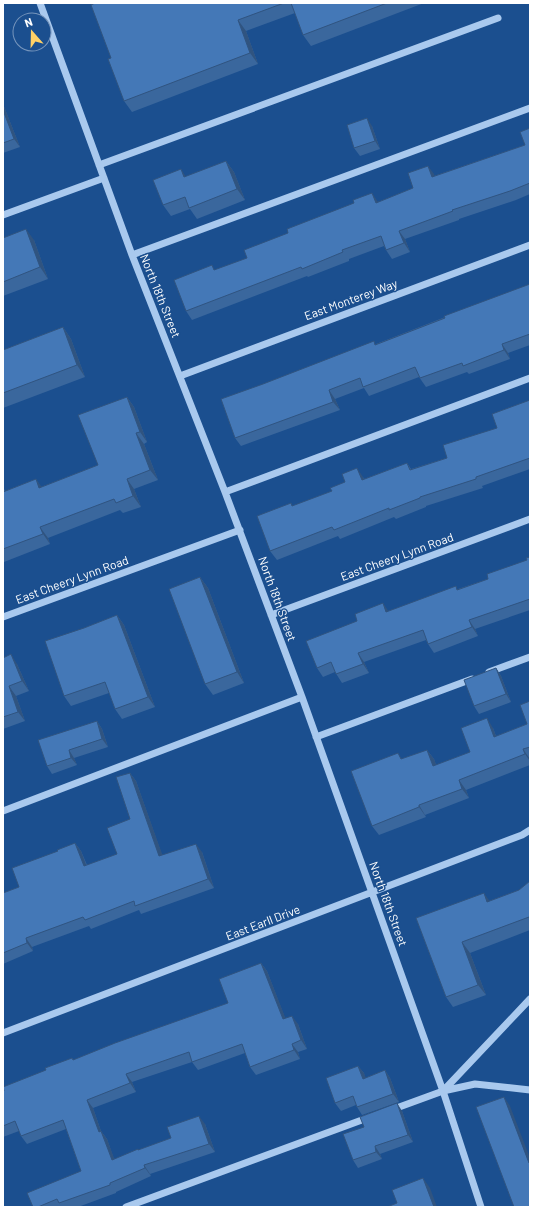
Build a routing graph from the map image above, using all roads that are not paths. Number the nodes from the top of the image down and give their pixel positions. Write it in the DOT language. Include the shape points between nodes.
graph roads {
  1 [pos="40,3"];
  2 [pos="498,18"];
  3 [pos="530,108"];
  4 [pos="99,165"];
  5 [pos="104,178"];
  6 [pos="3,214"];
  7 [pos="530,245"];
  8 [pos="132,255"];
  9 [pos="180,376"];
  10 [pos="530,378"];
  11 [pos="225,492"];
  12 [pos="530,519"];
  13 [pos="240,530"];
  14 [pos="271,615"];
  15 [pos="3,618"];
  16 [pos="530,657"];
  17 [pos="302,697"];
  18 [pos="316,737"];
  19 [pos="3,811"];
  20 [pos="530,830"];
  21 [pos="372,893"];
  22 [pos="530,999"];
  23 [pos="3,1033"];
  24 [pos="530,1090"];
  25 [pos="443,1091"];
  26 [pos="386,1112"];
  27 [pos="378,1114"];
  28 [pos="126,1207"];
  29 [pos="481,1207"];
  1 -- 4 [label="street, North 18th Street"];
  2 -- 4 [label="street"];
  3 -- 8 [label="street"];
  4 -- 5 [label="street, North 18th Street"];
  5 -- 6 [label="street"];
  5 -- 8 [label="street, North 18th Street"];
  7 -- 9 [label="street, East Monterey Way"];
  8 -- 9 [label="street, North 18th Street"];
  9 -- 11 [label="street, North 18th Street"];
  10 -- 11 [label="street"];
  11 -- 13 [label="street, North 18th Street"];
  12 -- 14 [label="street, East Cheery Lynn Road"];
  13 -- 14 [label="street, North 18th Street"];
  13 -- 15 [label="street, East Cheery Lynn Road"];
  14 -- 17 [label="street, North 18th Street"];
  16 -- 18 [label="street"];
  17 -- 18 [label="street, North 18th Street"];
  17 -- 19 [label="street"];
  18 -- 21 [label="street, North 18th Street"];
  20 -- 21 [label="street, East Earll Drive" via="522,836"];
  21 -- 23 [label="street, East Earll Drive"];
  21 -- 25 [label="street, North 18th Street"];
  22 -- 25 [label="street"];
  24 -- 25 [label="street" via="475,1084"];
  25 -- 26 [label="street"];
  25 -- 29 [label="street, North 18th Street"];
  27 -- 28 [label="street"];
}
